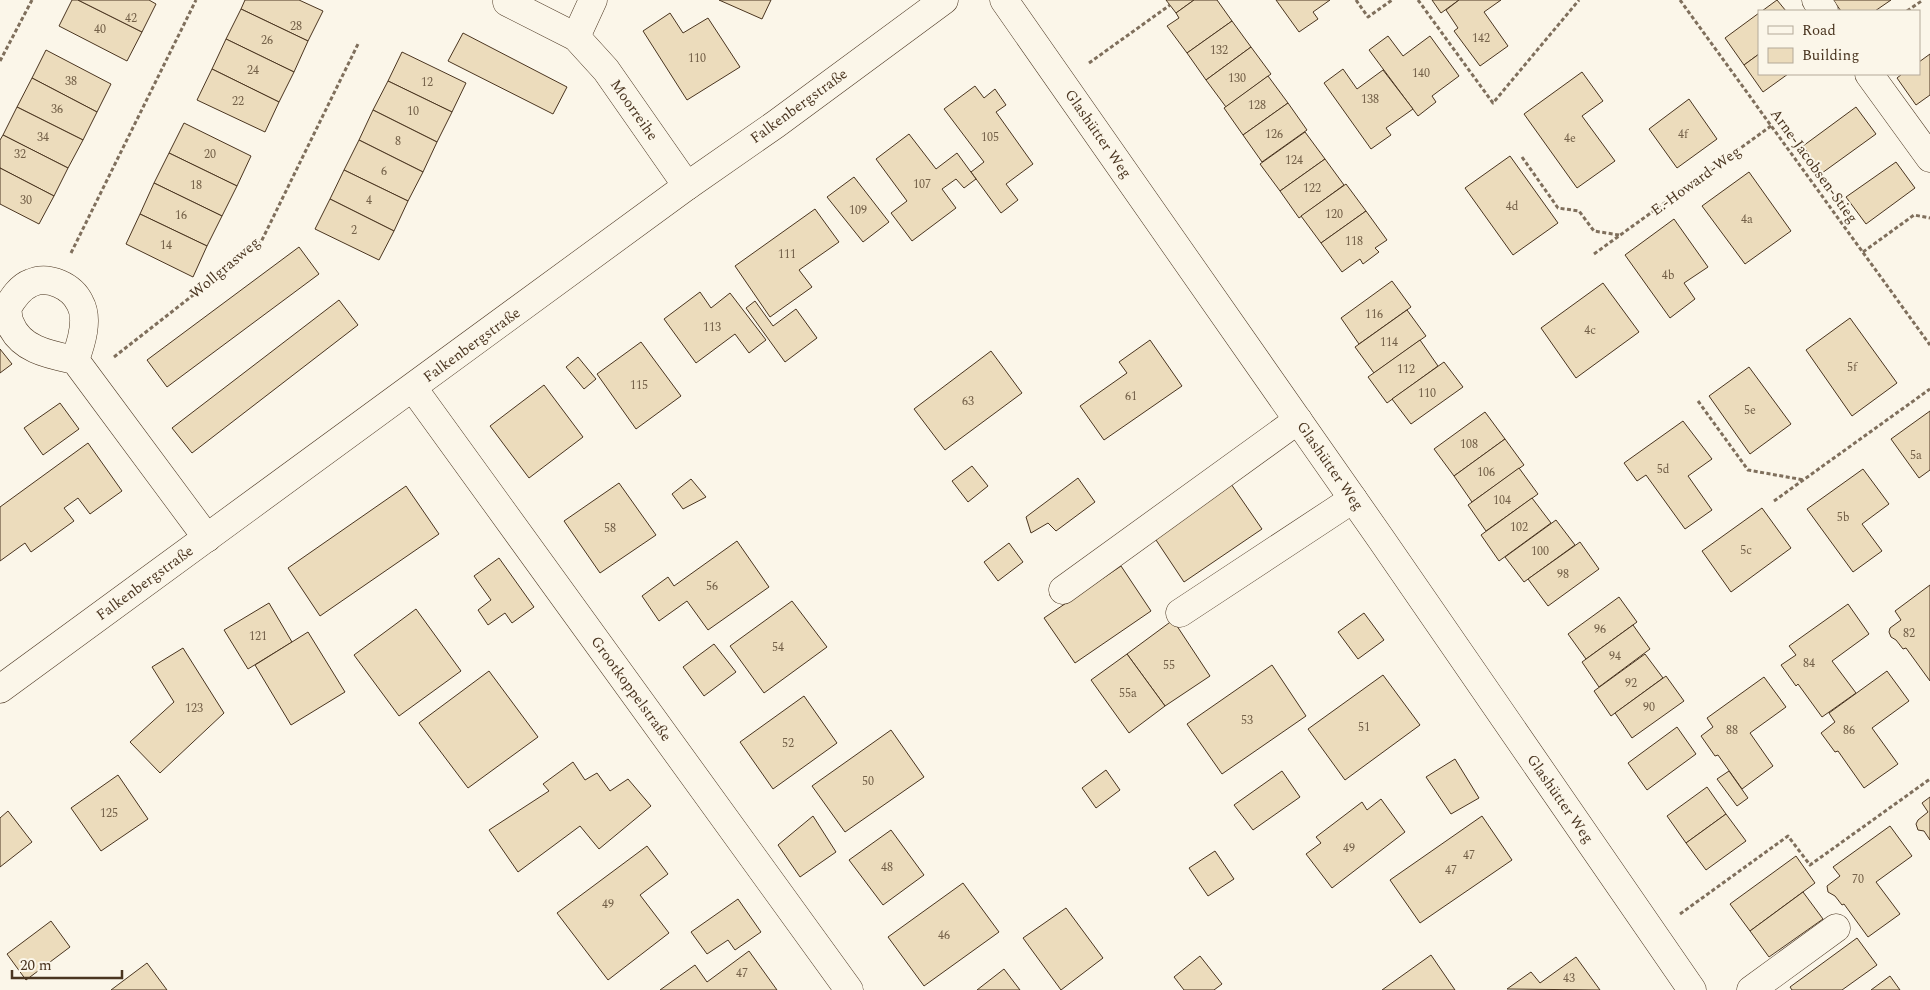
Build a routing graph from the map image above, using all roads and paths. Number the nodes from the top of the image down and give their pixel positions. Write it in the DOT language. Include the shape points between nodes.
graph roads {
  1 [pos="32,0"];
  2 [pos="196,0"];
  3 [pos="508,0"];
  4 [pos="592,0"];
  5 [pos="944,0"];
  6 [pos="1004,0"];
  7 [pos="1356,0"];
  8 [pos="1392,0"];
  9 [pos="1418,0"];
  10 [pos="1579,0"];
  11 [pos="1680,0"];
  12 [pos="1923,0"];
  13 [pos="1170,5"];
  14 [pos="1908,10"];
  15 [pos="576,37"];
  16 [pos="358,42"];
  17 [pos="0,61"];
  18 [pos="1870,75"];
  19 [pos="1062,82"];
  20 [pos="1772,126"];
  21 [pos="1522,157"];
  22 [pos="1930,158"];
  23 [pos="687,186"];
  24 [pos="1930,218"];
  25 [pos="1620,236"];
  26 [pos="1863,252"];
  27 [pos="1594,254"];
  28 [pos="60,284"];
  29 [pos="1930,345"];
  30 [pos="82,368"];
  31 [pos="413,388"];
  32 [pos="1930,389"];
  33 [pos="1698,401"];
  34 [pos="1298,420"];
  35 [pos="1804,480"];
  36 [pos="1353,499"];
  37 [pos="1774,501"];
  38 [pos="207,538"];
  39 [pos="1063,590"];
  40 [pos="1180,613"];
  41 [pos="0,689"];
  42 [pos="1930,778"];
  43 [pos="1836,928"];
  44 [pos="1653,934"];
  45 [pos="849,990"];
  46 [pos="1692,990"];
  47 [pos="1751,990"];
  1 -- 17 [label="path"];
  2 -- 28 [label="path" via="74,245"];
  3 -- 15 [label="street, Moorreihe"];
  4 -- 15 [label="street"];
  5 -- 23 [label="street, Falkenbergstraße"];
  6 -- 19 [label="street, Glashütter Weg"];
  7 -- 8 [label="path" via="1368,17"];
  9 -- 10 [label="path" via="1493,103"];
  11 -- 20 [label="path, Arne-Jacobsen-Stieg"];
  12 -- 14 [label="path"];
  13 -- 19 [label="path"];
  15 -- 23 [label="street, Moorreihe" via="606,70"];
  16 -- 30 [label="path, Wollgrasweg" via="261,242"];
  18 -- 22 [label="street"];
  19 -- 34 [label="street, Glashütter Weg"];
  20 -- 25 [label="path, E.-Howard-Weg"];
  20 -- 26 [label="path, Arne-Jacobsen-Stieg"];
  21 -- 25 [label="path" via="1558,208 1579,211 1594,231"];
  23 -- 31 [label="street, Falkenbergstraße"];
  24 -- 26 [label="path" via="1914,215"];
  25 -- 27 [label="path, E.-Howard-Weg"];
  26 -- 29 [label="path, Arne-Jacobsen-Stieg"];
  28 -- 30 [label="street" via="81,303 84,322"];
  28 -- 30 [label="street" via="49,280 31,283 15,294 7,308 10,324 21,340 36,351"];
  30 -- 38 [label="street"];
  31 -- 38 [label="street, Falkenbergstraße"];
  31 -- 45 [label="street, Grootkoppelstraße"];
  32 -- 35 [label="path"];
  33 -- 35 [label="path" via="1748,470"];
  34 -- 36 [label="street, Glashütter Weg"];
  34 -- 39 [label="street"];
  35 -- 37 [label="path"];
  36 -- 40 [label="street"];
  36 -- 44 [label="street, Glashütter Weg"];
  38 -- 41 [label="street, Falkenbergstraße"];
  42 -- 44 [label="path" via="1810,865 1788,836"];
  43 -- 47 [label="street"];
  44 -- 46 [label="street, Glashütter Weg"];
}
